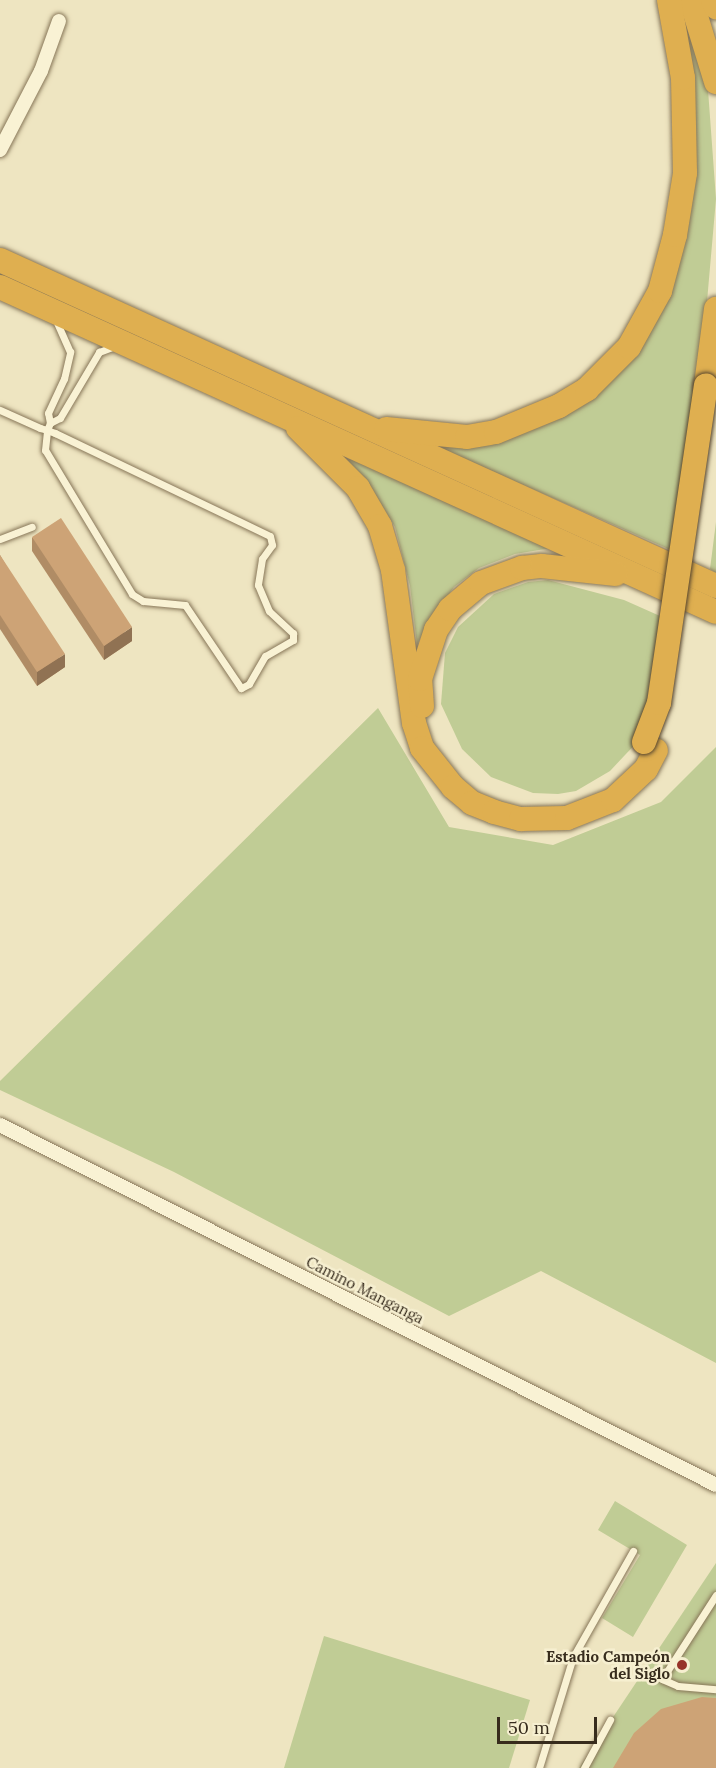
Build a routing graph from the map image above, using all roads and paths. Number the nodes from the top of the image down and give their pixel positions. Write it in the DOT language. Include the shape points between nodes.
graph roads {
  1 [pos="669,0"];
  2 [pos="691,0"];
  3 [pos="713,0"];
  4 [pos="716,7"];
  5 [pos="59,21"];
  6 [pos="716,81"];
  7 [pos="0,150"];
  8 [pos="0,260"];
  9 [pos="0,287"];
  10 [pos="48,309"];
  11 [pos="716,309"];
  12 [pos="124,343"];
  13 [pos="711,391"];
  14 [pos="0,410"];
  15 [pos="283,414"];
  16 [pos="48,427"];
  17 [pos="369,427"];
  18 [pos="434,471"];
  19 [pos="32,527"];
  20 [pos="0,539"];
  21 [pos="632,574"];
  22 [pos="716,586"];
  23 [pos="716,612"];
  24 [pos="650,746"];
  25 [pos="0,1125"];
  26 [pos="716,1485"];
  27 [pos="633,1551"];
  28 [pos="716,1595"];
  29 [pos="716,1689"];
  30 [pos="610,1720"];
  31 [pos="539,1768"];
  32 [pos="584,1768"];
  1 -- 17 [label="highway" via="683,78 685,173 660,291 629,347 587,389 560,406 496,432 467,437"];
  2 -- 6 [label="highway"];
  3 -- 4 [label="highway"];
  5 -- 7 [label="street" via="41,71"];
  8 -- 17 [label="highway"];
  9 -- 10 [label="highway"];
  10 -- 12 [label="highway"];
  10 -- 16 [label="lane" via="64,332 70,352 64,379 48,413"];
  11 -- 13 [label="highway"];
  12 -- 15 [label="highway"];
  12 -- 16 [label="lane" via="99,352 60,418"];
  13 -- 24 [label="highway, bridge"];
  14 -- 16 [label="lane"];
  15 -- 18 [label="highway"];
  15 -- 24 [label="highway" via="358,488 380,526 393,570 414,723 422,748 453,787 472,803 494,812 521,819 567,818 613,800 646,769"];
  16 -- 16 [label="lane" via="48,460 132,594 143,601 185,605 241,688 249,684 265,656 293,640 293,633 269,611 258,585 262,559 272,545 270,536"];
  17 -- 18 [label="highway"];
  18 -- 21 [label="highway"];
  18 -- 22 [label="highway"];
  19 -- 20 [label="lane"];
  21 -- 23 [label="highway"];
  21 -- 24 [label="highway" via="605,575 542,566 522,568 481,583 450,609 436,630 424,662 421,702 426,728 440,758 462,783 489,801 522,809 563,806 586,798 608,786"];
  25 -- 26 [label="street, Camino Manganga"];
  27 -- 31 [label="lane" via="573,1657"];
  28 -- 29 [label="lane" via="662,1679 678,1686"];
  30 -- 32 [label="lane"];
}
